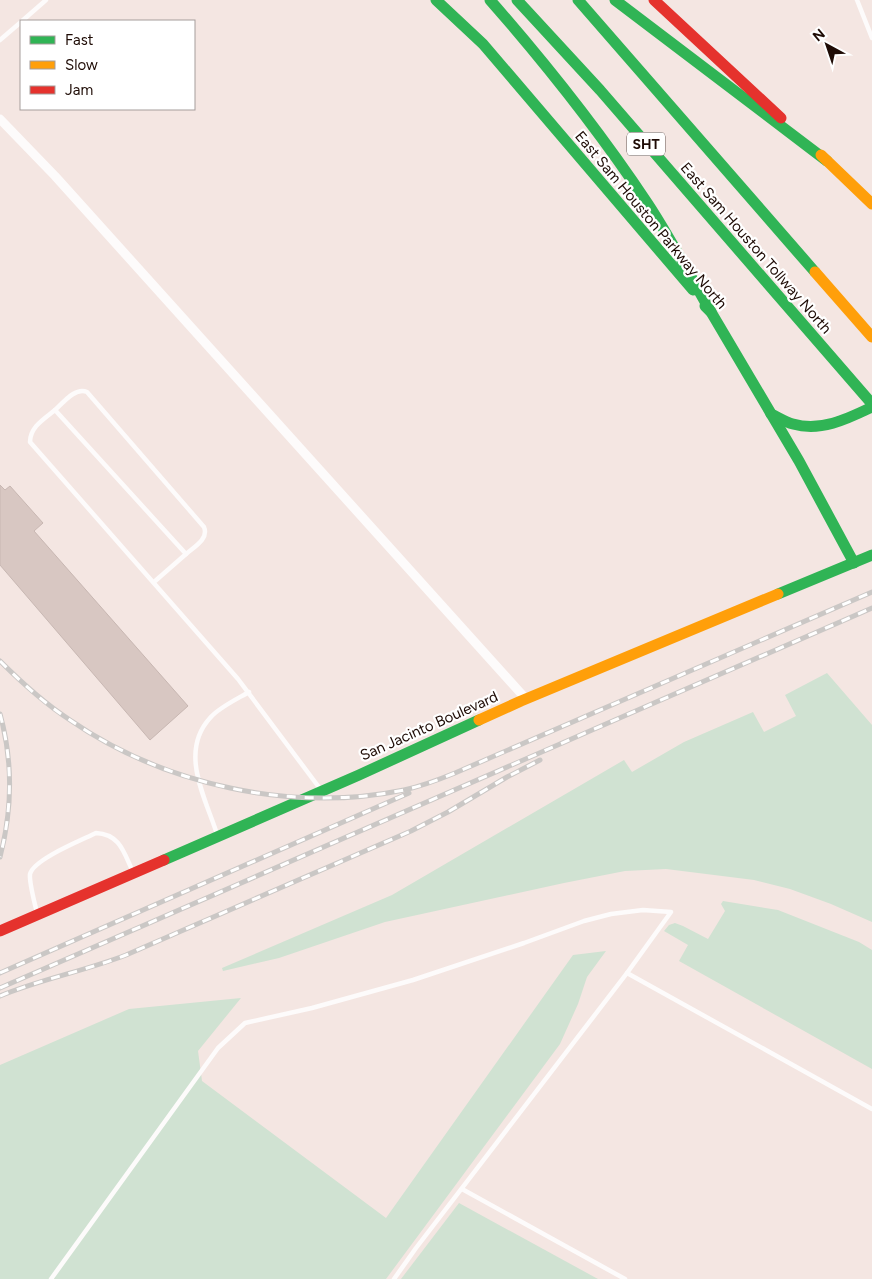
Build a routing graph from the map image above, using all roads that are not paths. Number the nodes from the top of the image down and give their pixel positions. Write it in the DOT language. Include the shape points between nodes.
graph roads {
  1 [pos="46,0"];
  2 [pos="436,0"];
  3 [pos="490,0"];
  4 [pos="517,0"];
  5 [pos="578,0"];
  6 [pos="615,0"];
  7 [pos="654,0"];
  8 [pos="857,0"];
  9 [pos="22,20"];
  10 [pos="20,22"];
  11 [pos="872,38"];
  12 [pos="0,40"];
  13 [pos="0,119"];
  14 [pos="827,161"];
  15 [pos="872,204"];
  16 [pos="711,312"];
  17 [pos="872,337"];
  18 [pos="872,406"];
  19 [pos="55,410"];
  20 [pos="771,414"];
  21 [pos="186,554"];
  22 [pos="872,555"];
  23 [pos="854,563"];
  24 [pos="154,582"];
  25 [pos="248,692"];
  26 [pos="526,699"];
  27 [pos="322,791"];
  28 [pos="217,836"];
  29 [pos="133,872"];
  30 [pos="37,914"];
  31 [pos="0,932"];
  32 [pos="626,973"];
  33 [pos="872,1109"];
  34 [pos="462,1189"];
  35 [pos="52,1279"];
  36 [pos="394,1279"];
  37 [pos="625,1279"];
  1 -- 9 [label="lane"];
  2 -- 16 [label="main road, East Sam Houston Parkway North" via="483,44"];
  3 -- 16 [label="main road" via="535,52 619,162 649,206"];
  4 -- 18 [label="main road, East Sam Houston Tollway North / SHT" via="600,90"];
  5 -- 17 [label="main road, East Sam Houston Tollway North"];
  6 -- 14 [label="main road"];
  7 -- 14 [label="main road"];
  8 -- 11 [label="lane"];
  10 -- 12 [label="lane"];
  13 -- 26 [label="street"];
  14 -- 15 [label="main road"];
  16 -- 20 [label="main road, East Sam Houston Parkway North"];
  18 -- 20 [label="main road" via="833,424 811,428"];
  19 -- 21 [label="lane"];
  19 -- 21 [label="lane" via="77,391 87,392 204,527 205,537"];
  19 -- 24 [label="lane" via="33,429 30,442"];
  20 -- 23 [label="main road, East Sam Houston Parkway North"];
  21 -- 24 [label="lane"];
  22 -- 23 [label="main road, San Jacinto Boulevard"];
  23 -- 26 [label="main road, San Jacinto Boulevard"];
  24 -- 25 [label="lane"];
  25 -- 27 [label="lane"];
  25 -- 28 [label="lane" via="210,717 198,736 194,754 196,771"];
  26 -- 27 [label="main road, San Jacinto Boulevard"];
  27 -- 28 [label="main road, San Jacinto Boulevard"];
  28 -- 29 [label="main road, San Jacinto Boulevard"];
  29 -- 30 [label="main road, San Jacinto Boulevard"];
  29 -- 30 [label="lane" via="113,837 96,833 33,869 30,875"];
  30 -- 31 [label="main road, San Jacinto Boulevard"];
  32 -- 33 [label="lane"];
  32 -- 34 [label="lane"];
  32 -- 35 [label="lane" via="671,912 643,910 584,921 413,980 244,1023 218,1048"];
  34 -- 36 [label="lane"];
  34 -- 37 [label="lane"];
}
